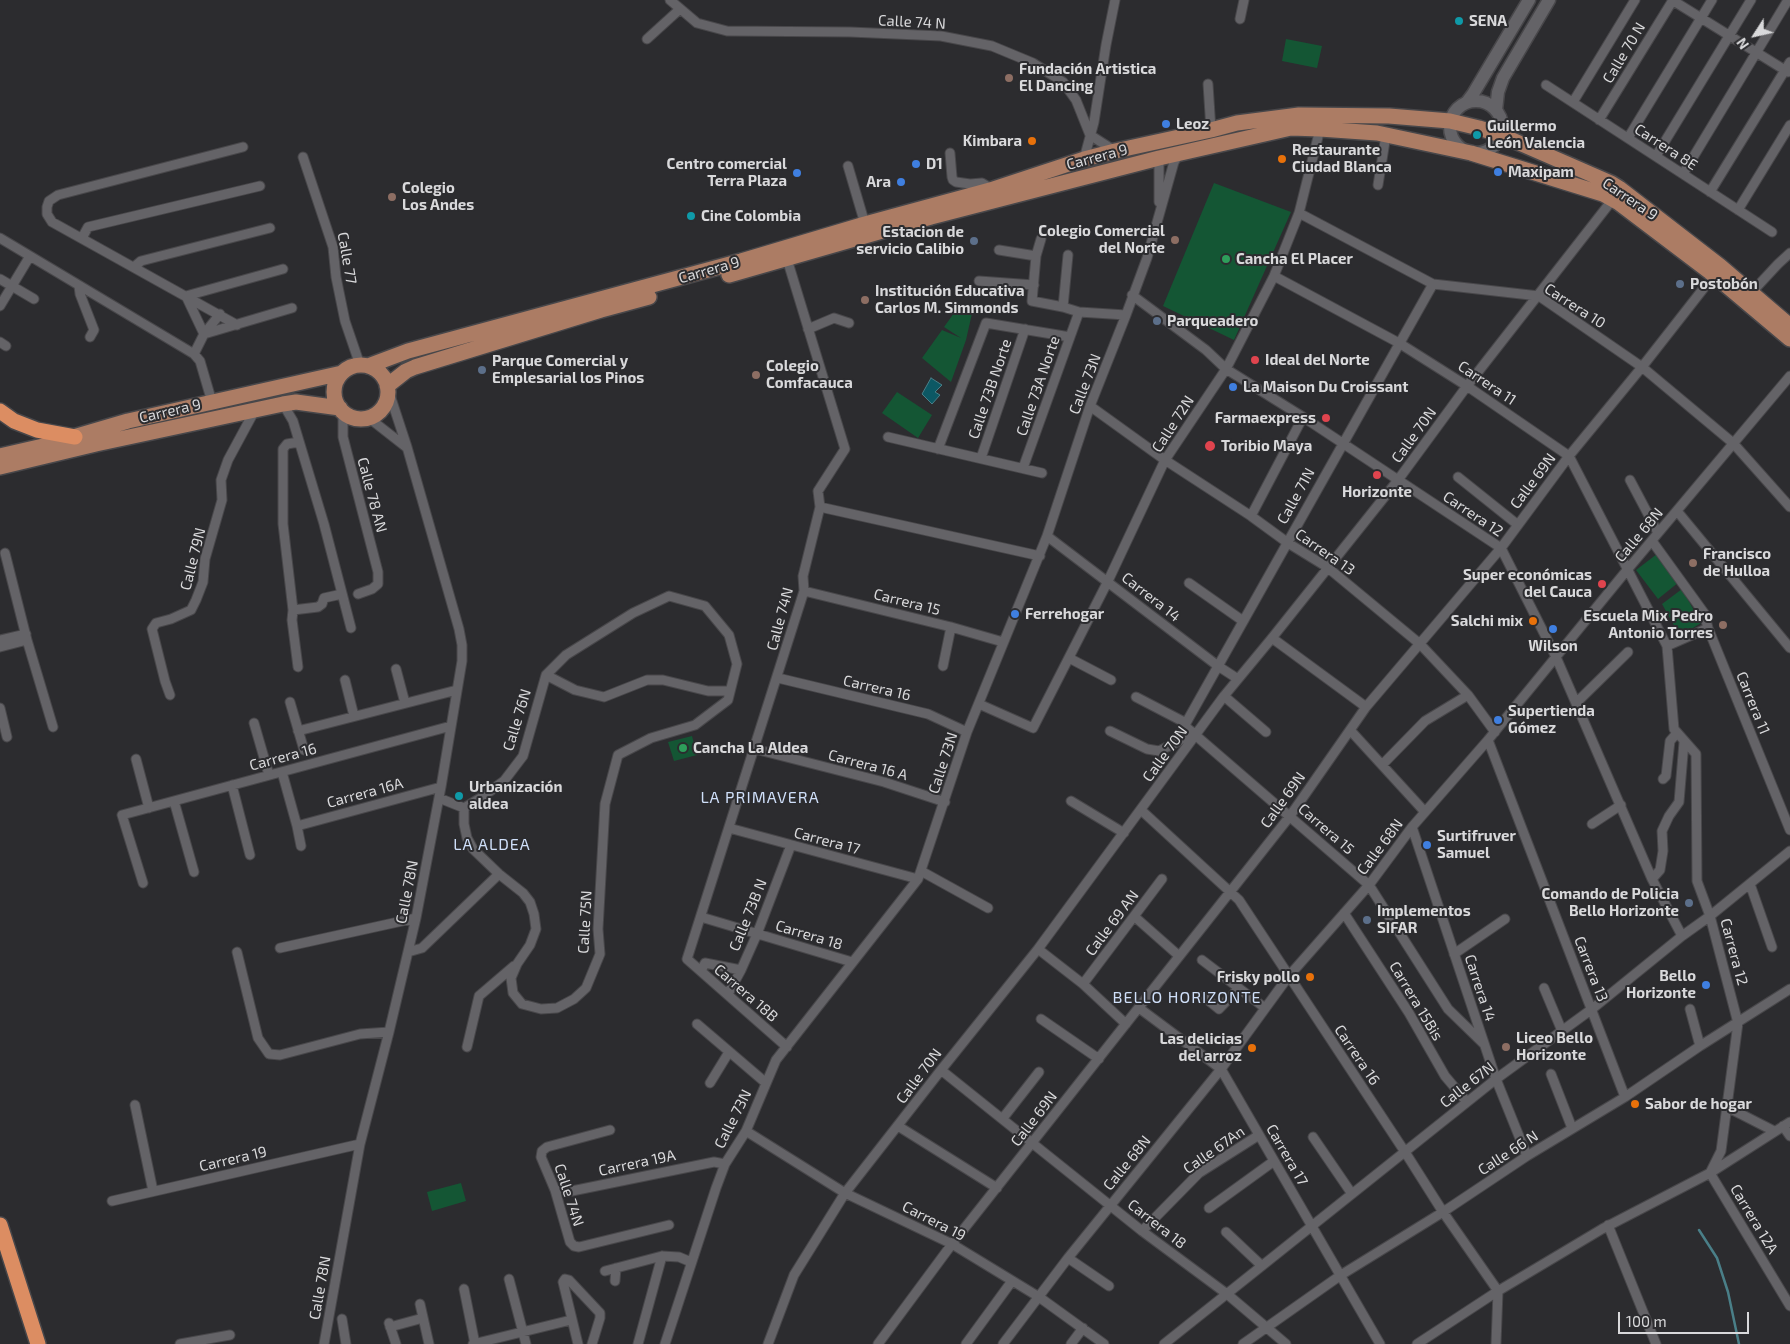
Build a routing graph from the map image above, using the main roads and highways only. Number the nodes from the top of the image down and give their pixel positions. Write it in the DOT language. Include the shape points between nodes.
graph roads {
  1 [pos="1211,130"];
  2 [pos="1158,158"];
  3 [pos="1790,326"];
  4 [pos="1790,339"];
  5 [pos="364,366"];
  6 [pos="342,373"];
  7 [pos="387,387"];
  8 [pos="341,410"];
  9 [pos="0,411"];
  10 [pos="75,437"];
  11 [pos="0,456"];
  12 [pos="0,467"];
  13 [pos="0,1225"];
  14 [pos="38,1344"];
  1 -- 2 [label="main road" via="1196,140 1166,148"];
  1 -- 3 [label="main road, Carrera 9" via="1237,123 1299,115 1389,116 1450,121 1501,135 1619,188 1752,292"];
  1 -- 5 [label="main road, Carrera 9" via="1084,159 990,190 662,283 506,323"];
  2 -- 4 [label="main road, Carrera 9" via="1291,128 1386,135 1471,153 1614,199 1714,275"];
  2 -- 7 [label="main road, Carrera 9" via="931,217 601,310 415,367"];
  5 -- 6 [label="main road" via="354,366"];
  5 -- 7 [label="main road" via="376,370"];
  6 -- 8 [label="main road" via="334,394"];
  6 -- 10 [label="main road, Carrera 9" via="128,421"];
  7 -- 8 [label="main road" via="386,401 380,412 369,418 356,419"];
  8 -- 12 [label="main road, Carrera 9" via="296,402 283,404"];
  9 -- 10 [label="highway" via="14,421 37,430"];
  10 -- 11 [label="main road, Carrera 9"];
  13 -- 14 [label="highway"];
}
